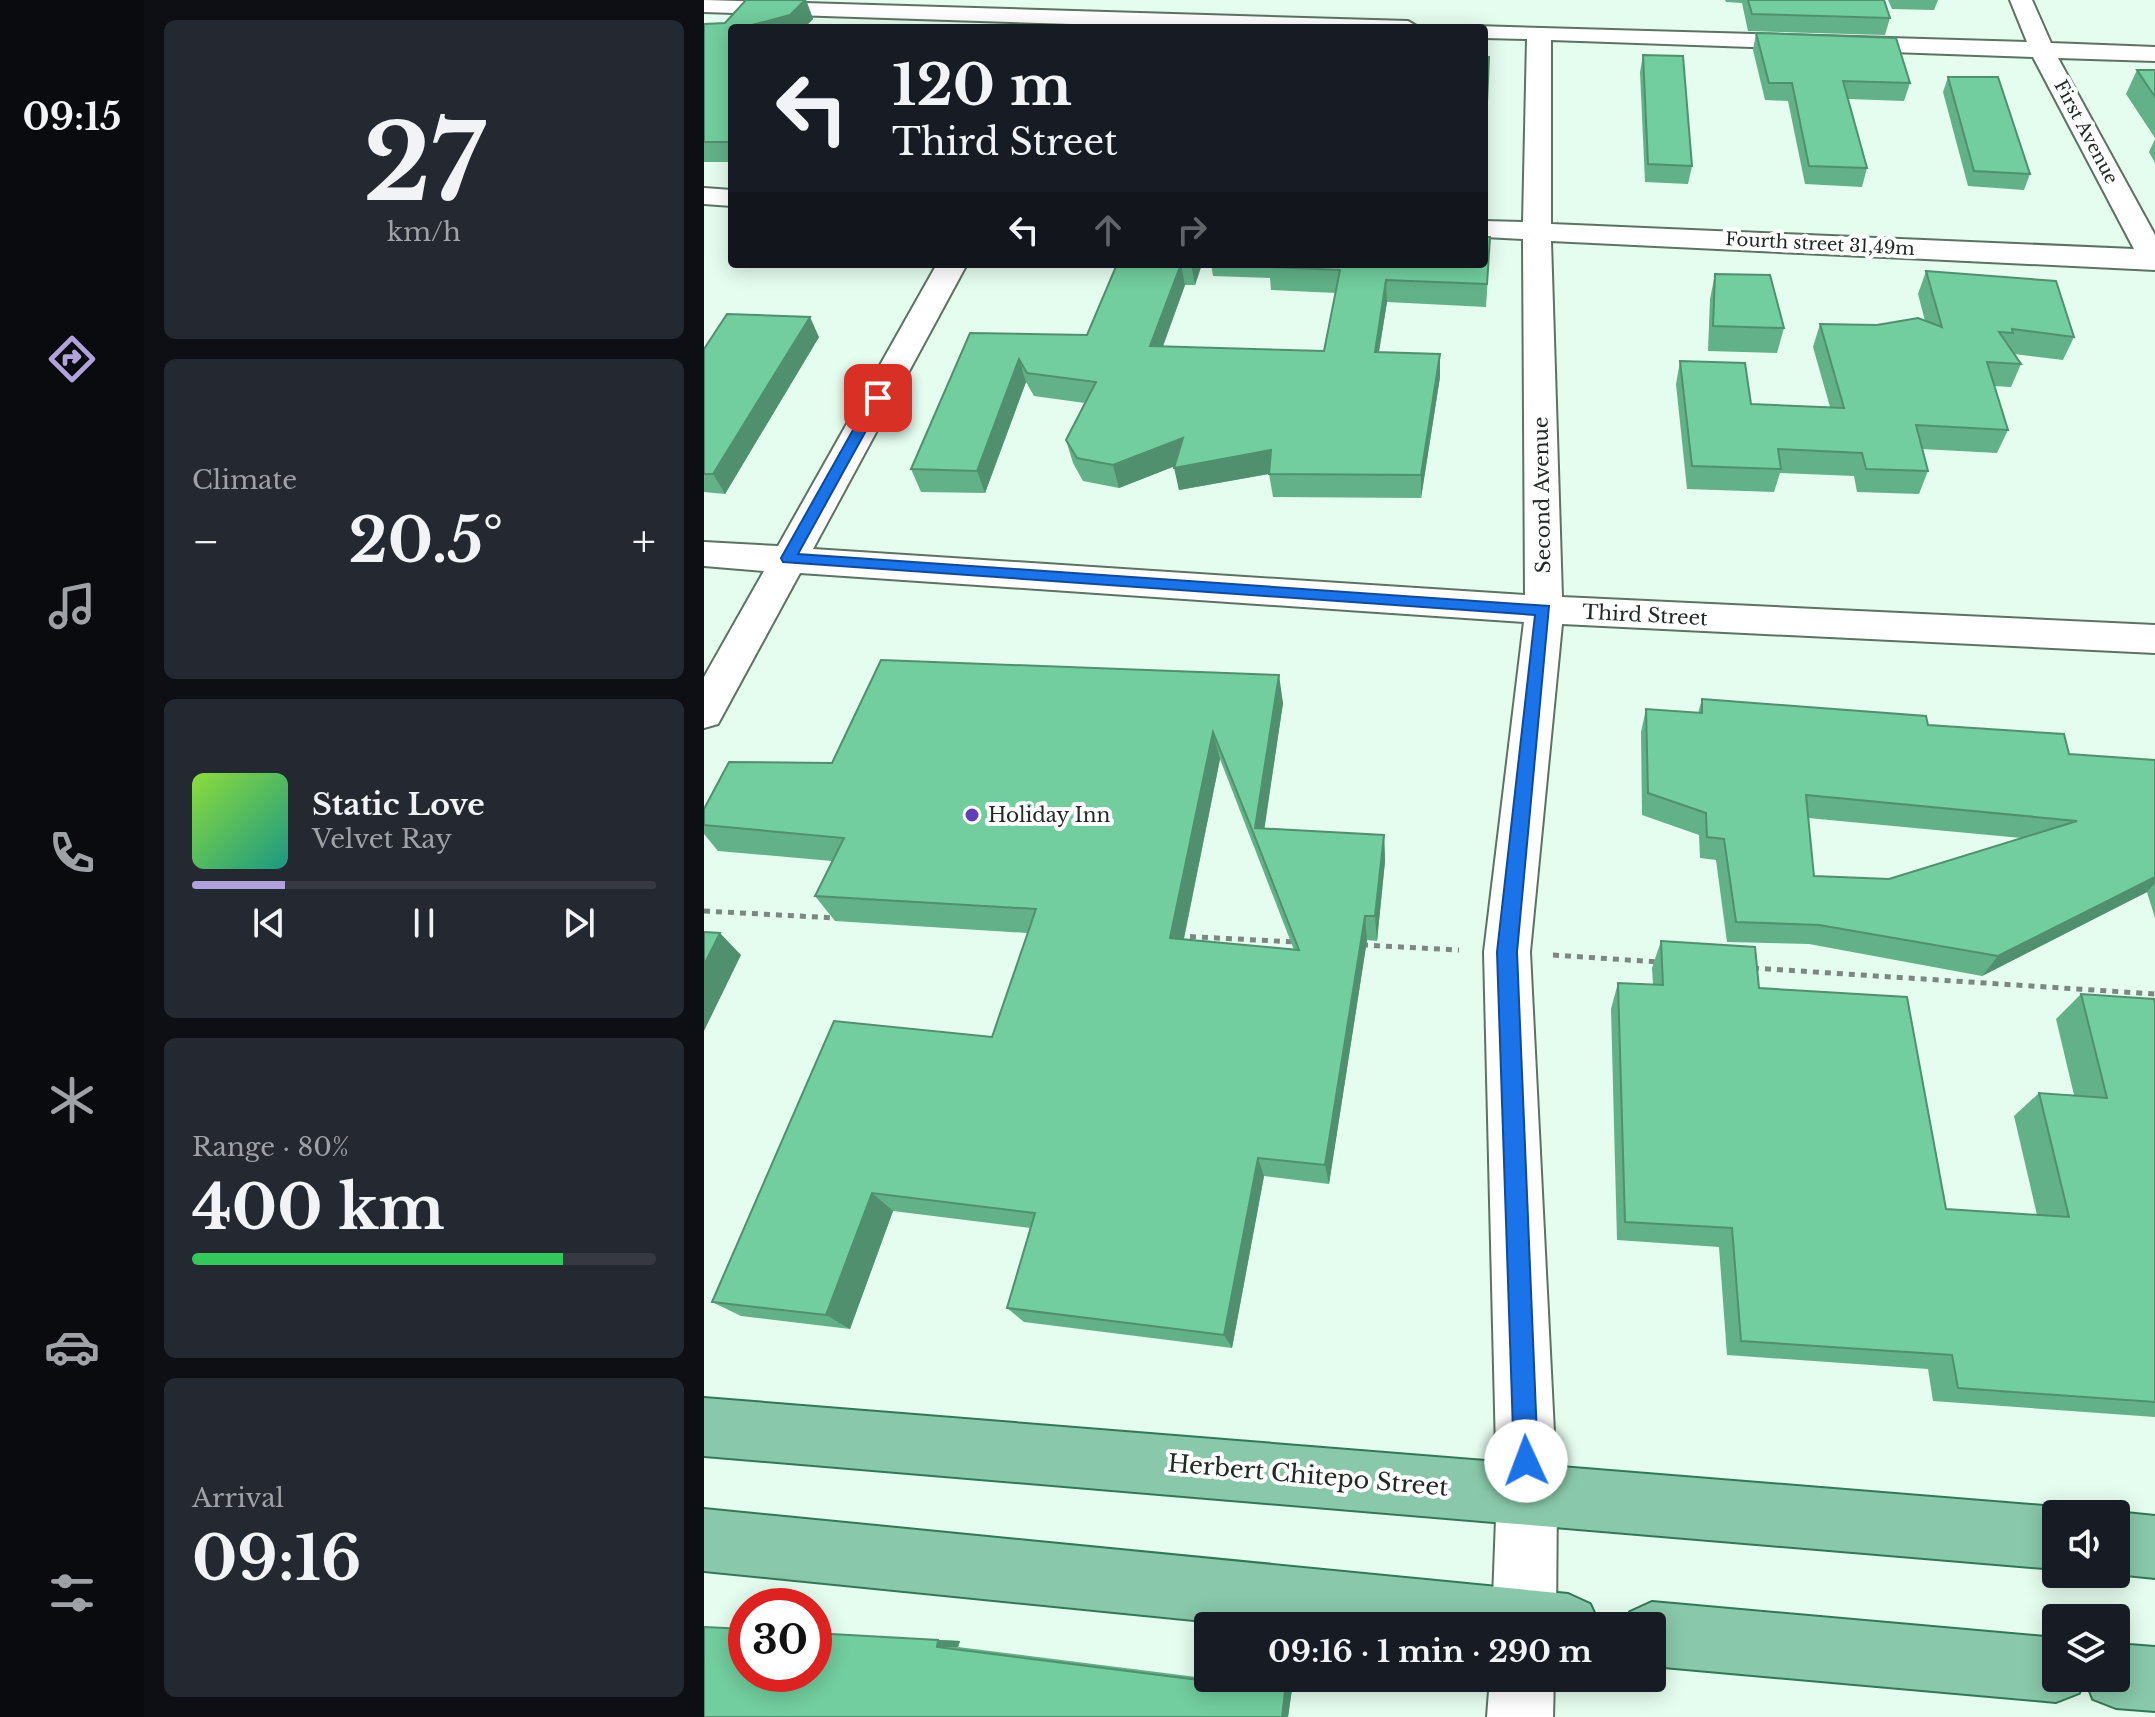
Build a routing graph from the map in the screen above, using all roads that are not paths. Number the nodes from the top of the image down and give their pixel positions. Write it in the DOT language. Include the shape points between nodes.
graph roads {
  1 [pos="2021,0"];
  2 [pos="704,5"];
  3 [pos="1078,15"];
  4 [pos="1306,24"];
  5 [pos="1488,31"];
  6 [pos="1539,33"];
  7 [pos="2042,51"];
  8 [pos="2155,54"];
  9 [pos="704,196"];
  10 [pos="728,198"];
  11 [pos="1488,229"];
  12 [pos="1537,231"];
  13 [pos="2155,260"];
  14 [pos="950,268"];
  15 [pos="704,554"];
  16 [pos="788,558"];
  17 [pos="1544,610"];
  18 [pos="2155,639"];
  19 [pos="704,713"];
  20 [pos="704,1427"];
  21 [pos="1527,1492"];
  22 [pos="2042,1537"];
  23 [pos="704,1540"];
  24 [pos="2130,1544"];
  25 [pos="2155,1547"];
  26 [pos="1315,1612"];
  27 [pos="1534,1612"];
  28 [pos="1666,1635"];
  29 [pos="2042,1669"];
  30 [pos="2130,1677"];
  31 [pos="2155,1679"];
  32 [pos="1525,1692"];
  33 [pos="1520,1717"];
  1 -- 7 [label="street, First Avenue"];
  2 -- 3 [label="street"];
  3 -- 4 [label="street"];
  5 -- 6 [label="street"];
  6 -- 7 [label="street"];
  6 -- 12 [label="street, Second Avenue"];
  7 -- 8 [label="street"];
  7 -- 13 [label="street, First Avenue"];
  9 -- 10 [label="street"];
  11 -- 12 [label="street, Fourth street 31,49m"];
  12 -- 13 [label="street, Fourth street 31,49m"];
  12 -- 17 [label="street, Second Avenue"];
  14 -- 16 [label="street"];
  15 -- 16 [label="street, Third Street"];
  16 -- 17 [label="street, Third Street"];
  16 -- 19 [label="street"];
  17 -- 18 [label="street, Third Street"];
  17 -- 21 [label="street, Second Avenue" via="1507,952"];
  20 -- 21 [label="main road, Herbert Chitepo Street"];
  21 -- 22 [label="main road, Herbert Chitepo Street"];
  21 -- 27 [label="street, Second Avenue"];
  23 -- 26 [label="main road"];
  24 -- 25 [label="main road"];
  28 -- 29 [label="main road"];
  30 -- 31 [label="main road"];
  32 -- 33 [label="street, Second Avenue"];
}
